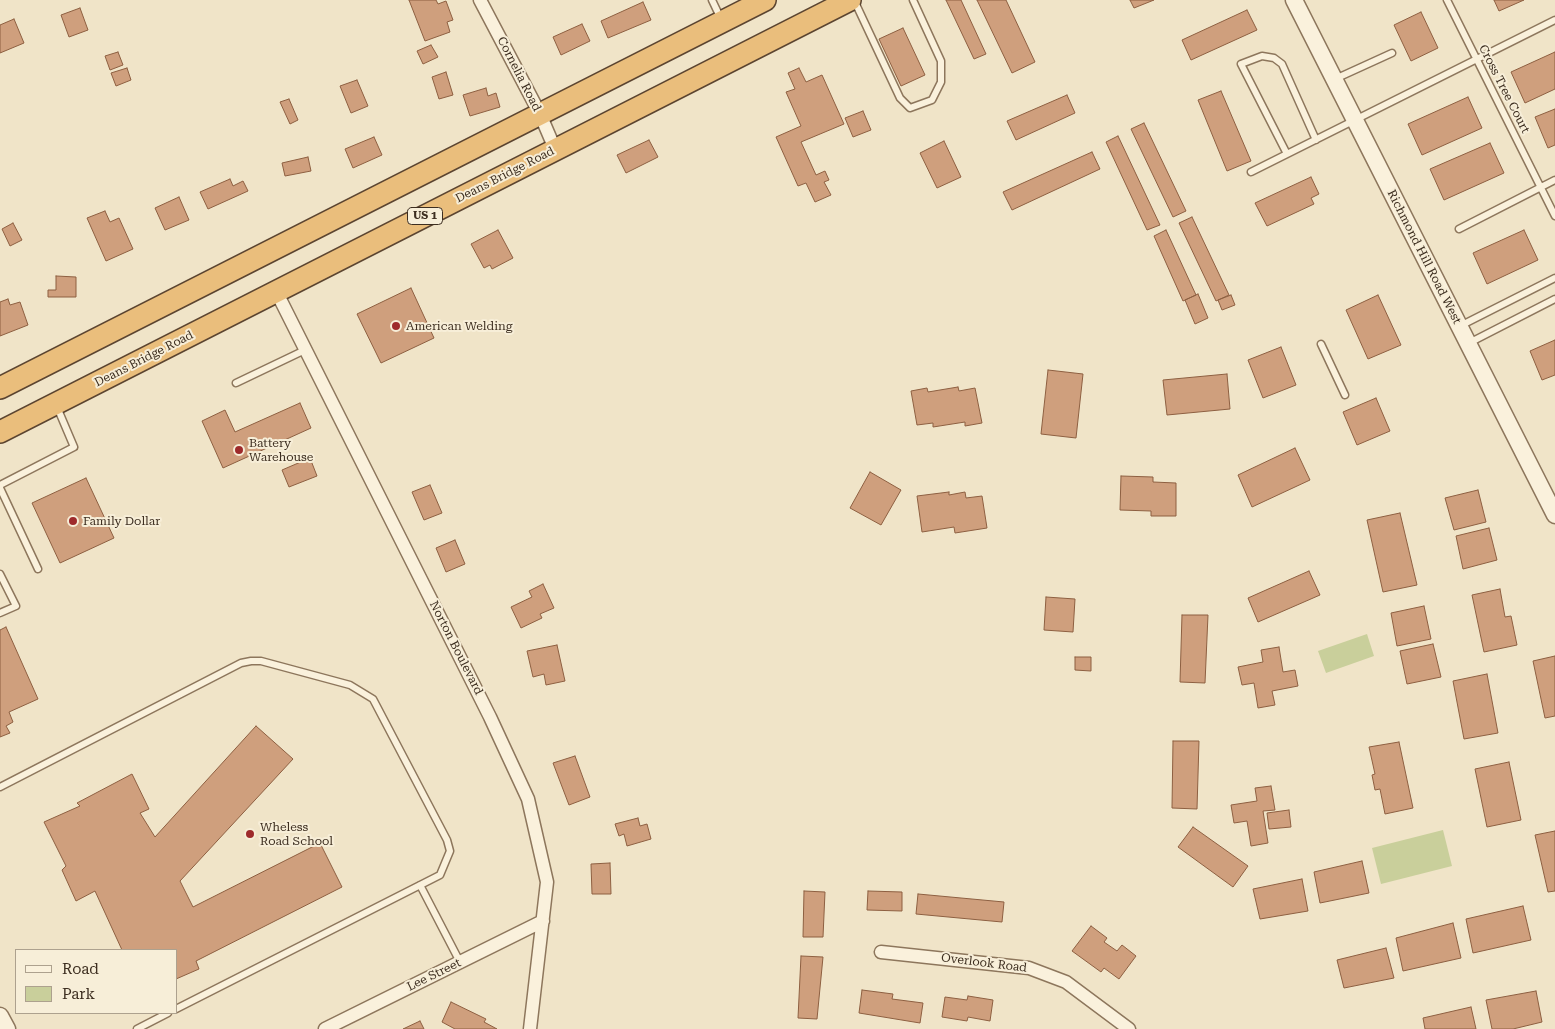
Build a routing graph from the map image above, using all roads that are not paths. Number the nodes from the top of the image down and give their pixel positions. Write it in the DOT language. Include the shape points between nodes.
graph roads {
  1 [pos="480,0"];
  2 [pos="712,0"];
  3 [pos="765,0"];
  4 [pos="850,0"];
  5 [pos="854,0"];
  6 [pos="913,0"];
  7 [pos="1294,0"];
  8 [pos="1447,0"];
  9 [pos="1555,20"];
  10 [pos="723,21"];
  11 [pos="1392,53"];
  12 [pos="1477,60"];
  13 [pos="1334,80"];
  14 [pos="540,114"];
  15 [pos="1355,121"];
  16 [pos="1316,140"];
  17 [pos="555,150"];
  18 [pos="1287,154"];
  19 [pos="1251,172"];
  20 [pos="1555,180"];
  21 [pos="1541,187"];
  22 [pos="1555,216"];
  23 [pos="1459,229"];
  24 [pos="1555,278"];
  25 [pos="276,291"];
  26 [pos="1555,299"];
  27 [pos="1459,327"];
  28 [pos="1321,344"];
  29 [pos="1468,344"];
  30 [pos="305,350"];
  31 [pos="236,383"];
  32 [pos="0,388"];
  33 [pos="1345,395"];
  34 [pos="56,403"];
  35 [pos="0,432"];
  36 [pos="0,487"];
  37 [pos="1555,515"];
  38 [pos="38,569"];
  39 [pos="0,574"];
  40 [pos="0,614"];
  41 [pos="0,787"];
  42 [pos="420,885"];
  43 [pos="543,921"];
  44 [pos="880,952"];
  45 [pos="460,962"];
  46 [pos="178,1008"];
  47 [pos="166,1014"];
  48 [pos="0,1016"];
  49 [pos="6,1029"];
  50 [pos="136,1029"];
  51 [pos="325,1029"];
  52 [pos="530,1029"];
  53 [pos="1129,1029"];
  1 -- 14 [label="street, Cornelia Road"];
  2 -- 10 [label="lane"];
  3 -- 10 [label="highway"];
  4 -- 17 [label="highway, Deans Bridge Road / US 1"];
  5 -- 6 [label="lane" via="900,98 910,108 932,100 941,82 941,61"];
  7 -- 13 [label="street, Richmond Hill Road West"];
  8 -- 12 [label="lane, Cross Tree Court"];
  9 -- 12 [label="lane"];
  10 -- 14 [label="highway"];
  11 -- 13 [label="lane"];
  12 -- 15 [label="lane"];
  12 -- 21 [label="lane, Cross Tree Court"];
  13 -- 15 [label="street, Richmond Hill Road West"];
  14 -- 17 [label="street, Cornelia Road"];
  14 -- 32 [label="highway"];
  15 -- 16 [label="lane"];
  15 -- 27 [label="street, Richmond Hill Road West"];
  16 -- 18 [label="lane"];
  16 -- 18 [label="lane" via="1282,64 1274,58 1262,56 1241,64"];
  17 -- 25 [label="highway, Deans Bridge Road / US 1"];
  18 -- 19 [label="lane"];
  20 -- 21 [label="lane"];
  21 -- 22 [label="lane, Cross Tree Court"];
  21 -- 23 [label="lane"];
  24 -- 27 [label="lane"];
  25 -- 30 [label="street, Norton Boulevard"];
  25 -- 34 [label="highway, Deans Bridge Road / US 1"];
  26 -- 29 [label="lane"];
  27 -- 29 [label="street, Richmond Hill Road West"];
  28 -- 33 [label="lane"];
  29 -- 37 [label="street, Richmond Hill Road West"];
  30 -- 31 [label="lane"];
  30 -- 43 [label="street, Norton Boulevard" via="486,708 528,799 547,882"];
  34 -- 35 [label="highway, Deans Bridge Road / US 1"];
  34 -- 36 [label="lane" via="74,447"];
  36 -- 38 [label="lane"];
  39 -- 40 [label="lane" via="16,606"];
  41 -- 42 [label="lane" via="241,663 261,662 350,684 373,699 450,850 440,874"];
  42 -- 45 [label="lane"];
  42 -- 46 [label="lane"];
  43 -- 45 [label="street, Lee Street"];
  43 -- 52 [label="street, Norton Boulevard"];
  44 -- 53 [label="street, Overlook Road" via="1029,968 1066,982"];
  45 -- 51 [label="street, Lee Street"];
  47 -- 50 [label="lane"];
  48 -- 49 [label="street"];
}
